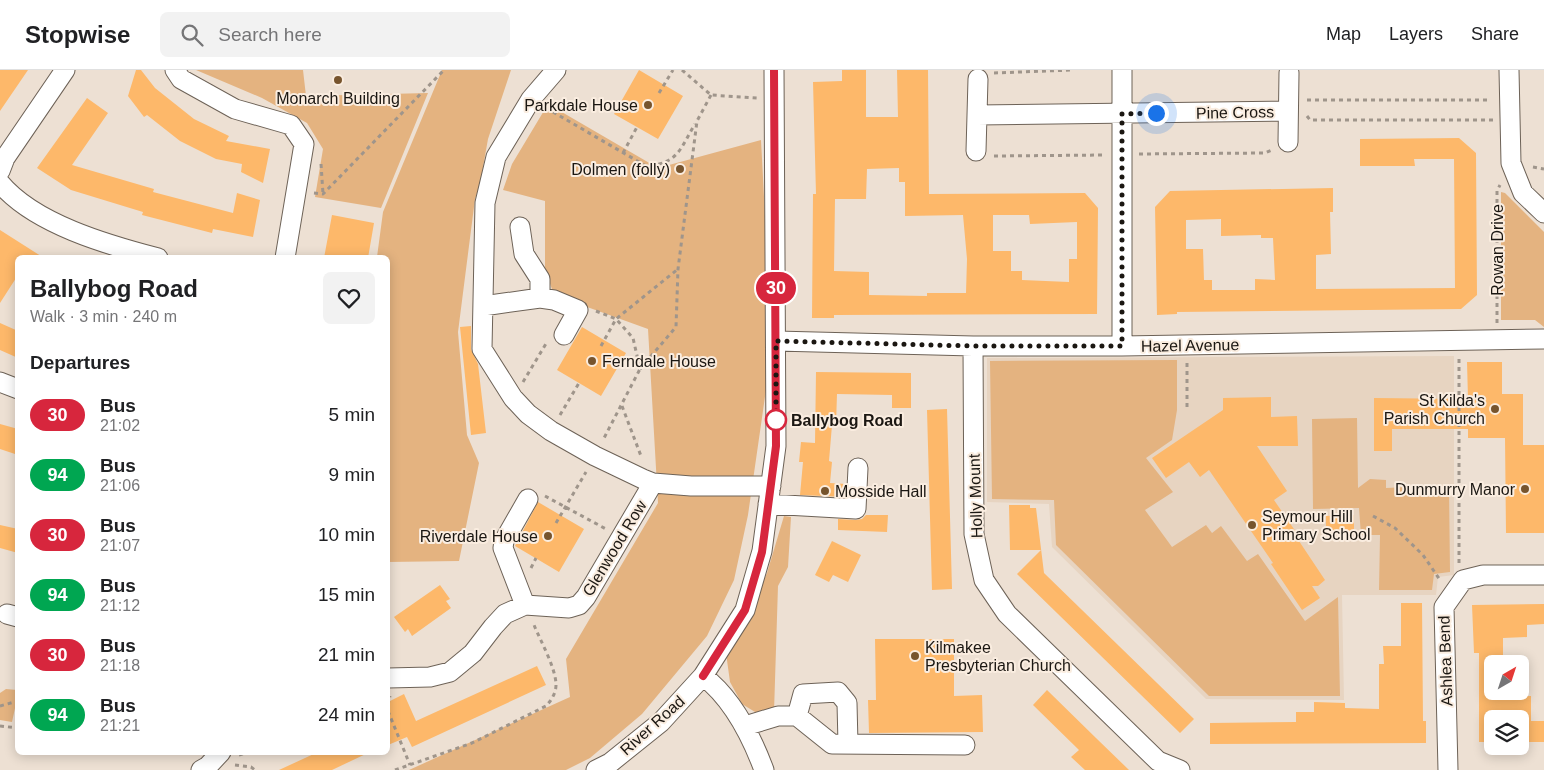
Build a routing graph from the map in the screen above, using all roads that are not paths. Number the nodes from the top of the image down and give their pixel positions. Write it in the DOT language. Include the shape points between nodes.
graph roads {
  1 [pos="65,70"];
  2 [pos="175,70"];
  3 [pos="556,70"];
  4 [pos="774,70"];
  5 [pos="1122,70"];
  6 [pos="1509,70"];
  7 [pos="1288,74"];
  8 [pos="978,79"];
  9 [pos="1299,109"];
  10 [pos="1122,114"];
  11 [pos="977,115"];
  12 [pos="1288,142"];
  13 [pos="976,151"];
  14 [pos="0,171"];
  15 [pos="0,183"];
  16 [pos="1544,213"];
  17 [pos="520,227"];
  18 [pos="120,253"];
  19 [pos="135,255"];
  20 [pos="285,255"];
  21 [pos="540,298"];
  22 [pos="483,306"];
  23 [pos="564,335"];
  24 [pos="1544,339"];
  25 [pos="776,341"];
  26 [pos="973,346"];
  27 [pos="1122,346"];
  28 [pos="0,382"];
  29 [pos="15,388"];
  30 [pos="858,468"];
  31 [pos="648,481"];
  32 [pos="770,495"];
  33 [pos="528,499"];
  34 [pos="1544,575"];
  35 [pos="525,606"];
  36 [pos="703,676"];
  37 [pos="390,678"];
  38 [pos="798,716"];
  39 [pos="745,726"];
  40 [pos="848,744"];
  41 [pos="964,745"];
  42 [pos="218,755"];
  43 [pos="201,770"];
  44 [pos="596,770"];
  45 [pos="764,770"];
  46 [pos="1180,770"];
  47 [pos="1448,770"];
  1 -- 14 [label="street" via="4,158"];
  2 -- 20 [label="street" via="180,79 235,109 291,125 304,144"];
  3 -- 22 [label="street" via="531,99 496,157 486,203"];
  4 -- 25 [label="street"];
  5 -- 10 [label="street"];
  6 -- 16 [label="street, Rowan Drive" via="1511,163 1523,193"];
  7 -- 9 [label="street, Pine Cross"];
  8 -- 11 [label="street"];
  9 -- 10 [label="street, Pine Cross"];
  9 -- 12 [label="street, Pine Cross"];
  10 -- 11 [label="street, Pine Cross"];
  10 -- 27 [label="street"];
  11 -- 13 [label="street"];
  15 -- 18 [label="street" via="11,197 56,223"];
  17 -- 21 [label="street" via="524,254 540,279"];
  18 -- 19 [label="street"];
  21 -- 22 [label="street"];
  21 -- 23 [label="street" via="578,310"];
  22 -- 31 [label="street" via="482,349 513,398 528,414 595,456"];
  24 -- 27 [label="street, Hazel Avenue"];
  25 -- 26 [label="street, Hazel Avenue"];
  25 -- 32 [label="street" via="776,446"];
  26 -- 27 [label="street, Hazel Avenue"];
  26 -- 46 [label="street, Holly Mount" via="974,534 984,580 1007,614 1158,761"];
  28 -- 29 [label="street"];
  30 -- 32 [label="street" via="856,510"];
  31 -- 32 [label="street"];
  31 -- 35 [label="street, Glenwood Row" via="621,538 579,605 568,608"];
  32 -- 36 [label="street" via="762,552 745,610"];
  33 -- 35 [label="street" via="503,548"];
  34 -- 47 [label="street, Ashlea Bend" via="1483,575 1463,580 1444,607"];
  35 -- 37 [label="street, Glenwood Row" via="505,614 473,653 450,672 430,677"];
  36 -- 39 [label="street" via="726,697"];
  36 -- 44 [label="street, River Road" via="661,722 610,763"];
  38 -- 39 [label="street" via="778,716"];
  38 -- 40 [label="street" via="832,744"];
  38 -- 40 [label="street" via="803,694 838,692 847,703"];
  39 -- 45 [label="street"];
  40 -- 41 [label="street"];
  42 -- 43 [label="street"];
}
